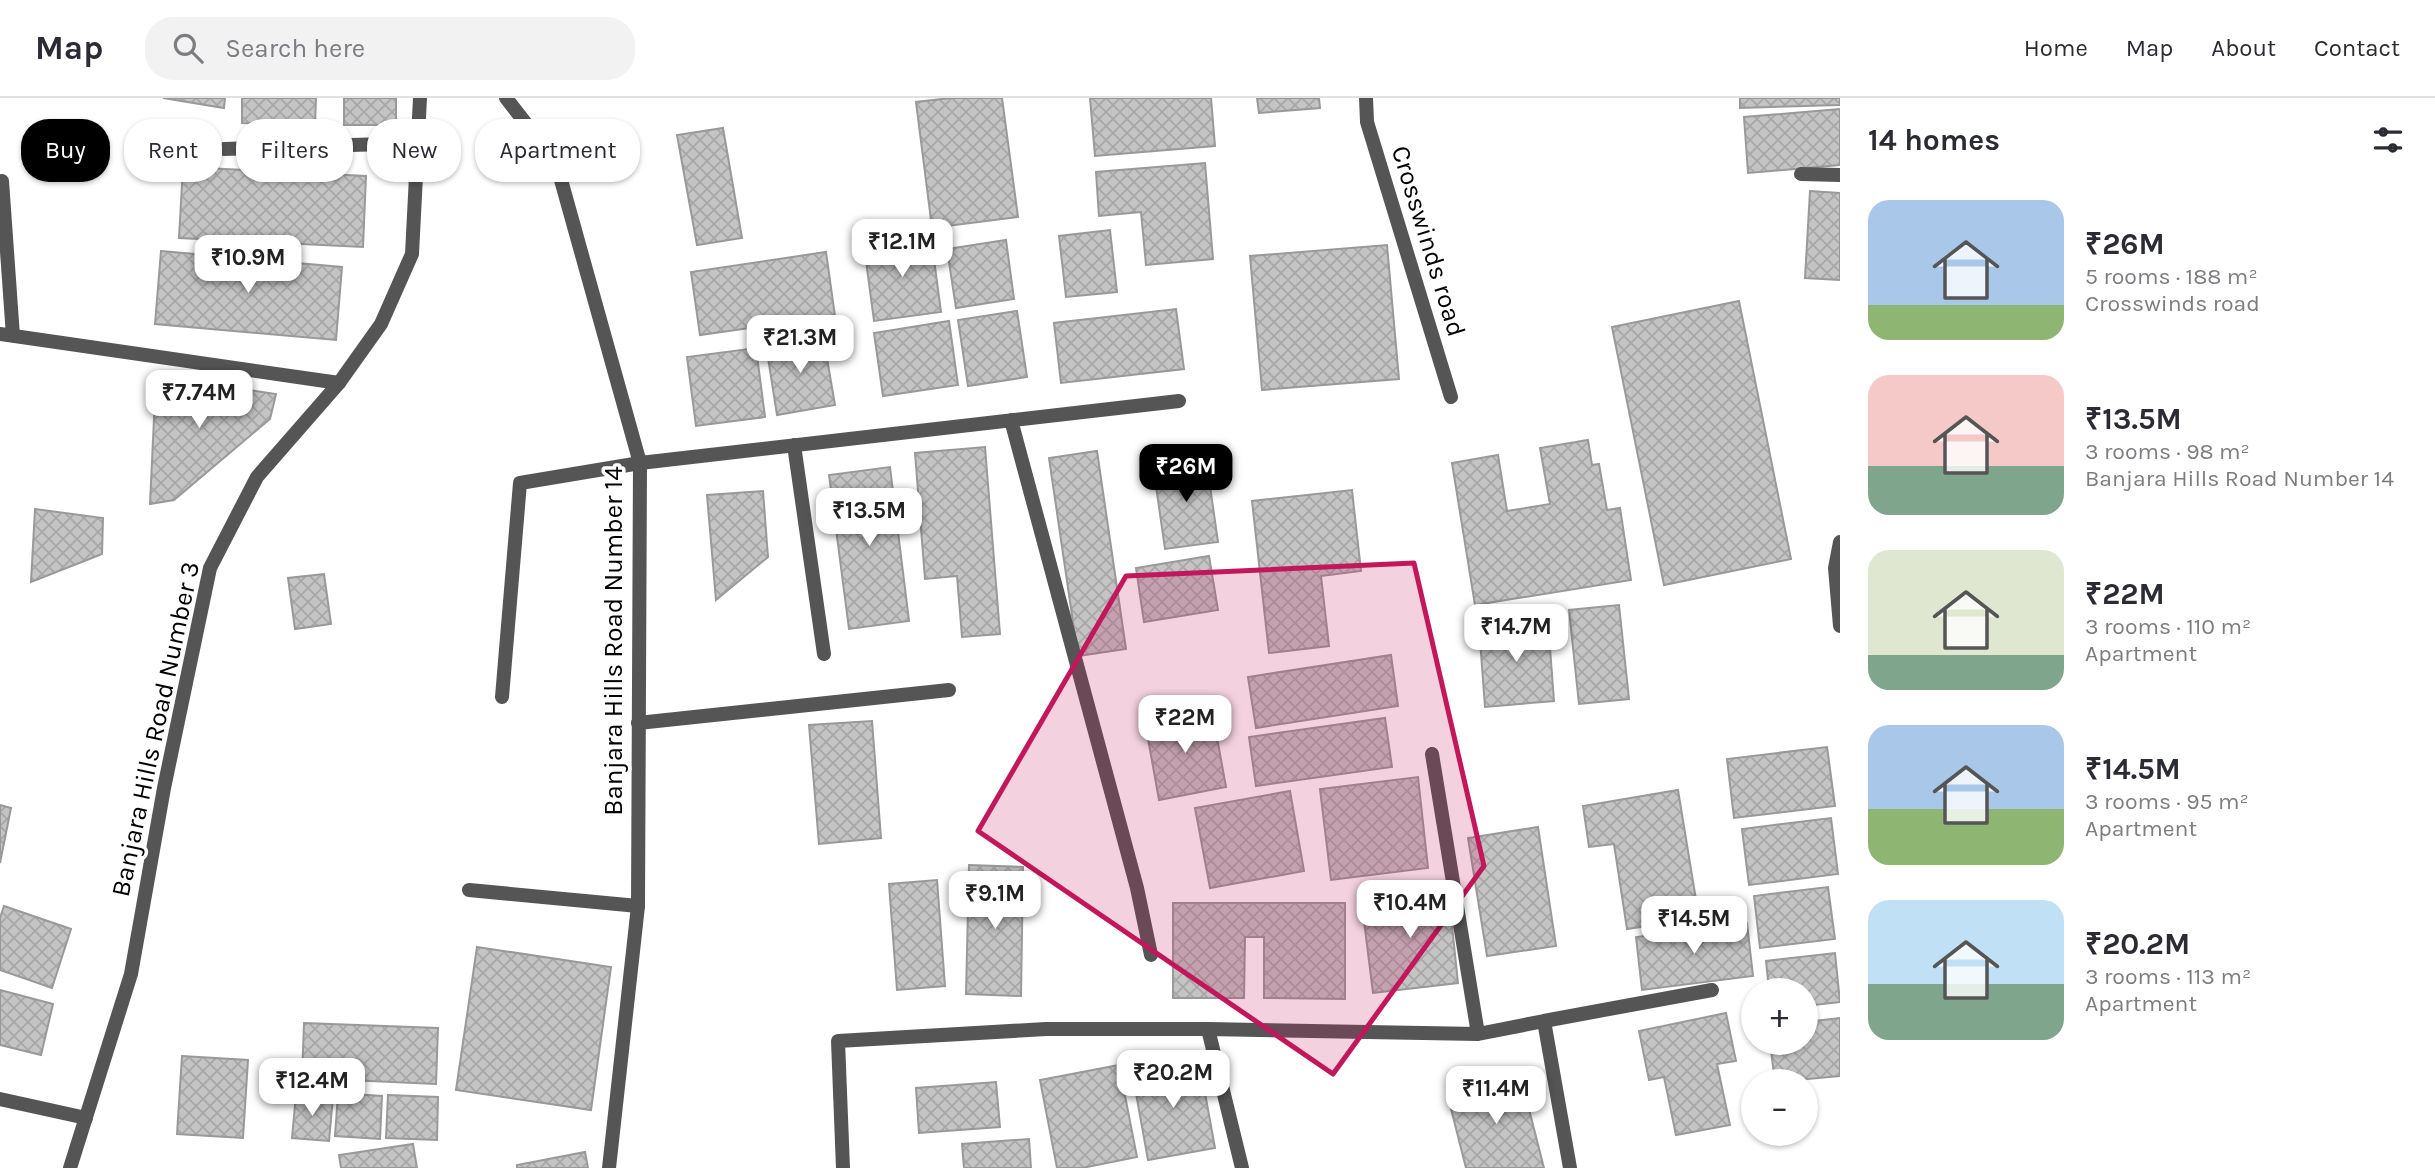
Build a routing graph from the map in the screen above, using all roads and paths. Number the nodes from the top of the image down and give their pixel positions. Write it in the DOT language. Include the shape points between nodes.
graph roads {
  1 [pos="421,98"];
  2 [pos="506,98"];
  3 [pos="1366,98"];
  4 [pos="419,119"];
  5 [pos="367,145"];
  6 [pos="224,149"];
  7 [pos="1801,174"];
  8 [pos="1840,175"];
  9 [pos="2,181"];
  10 [pos="415,182"];
  11 [pos="7,335"];
  12 [pos="339,383"];
  13 [pos="1451,397"];
  14 [pos="1179,401"];
  15 [pos="1012,420"];
  16 [pos="794,446"];
  17 [pos="640,463"];
  18 [pos="1840,542"];
  19 [pos="1840,625"];
  20 [pos="824,654"];
  21 [pos="950,690"];
  22 [pos="502,697"];
  23 [pos="638,723"];
  24 [pos="1432,754"];
  25 [pos="469,890"];
  26 [pos="638,906"];
  27 [pos="1151,955"];
  28 [pos="1712,990"];
  29 [pos="1544,1021"];
  30 [pos="1208,1029"];
  31 [pos="1478,1034"];
  32 [pos="0,1099"];
  33 [pos="86,1118"];
  34 [pos="70,1168"];
  35 [pos="609,1168"];
  36 [pos="843,1168"];
  37 [pos="1242,1168"];
  38 [pos="1570,1168"];
  1 -- 4 [label="street, Banjara Hills Road Number 3"];
  2 -- 17 [label="street, Banjara Hills Road Number 14" via="556,162"];
  3 -- 13 [label="street, Crosswinds road" via="1370,134"];
  5 -- 6 [label="street"];
  7 -- 8 [label="street"];
  9 -- 11 [label="street"];
  10 -- 12 [label="street, Banjara Hills Road Number 3" via="412,254 381,324"];
  11 -- 12 [label="street"];
  12 -- 33 [label="street, Banjara Hills Road Number 3" via="257,477 209,568 131,974"];
  14 -- 15 [label="street"];
  15 -- 16 [label="street"];
  15 -- 27 [label="street"];
  16 -- 17 [label="street"];
  16 -- 20 [label="street"];
  17 -- 22 [label="street" via="520,483"];
  17 -- 23 [label="street, Banjara Hills Road Number 14"];
  18 -- 19 [label="street" via="1835,568"];
  21 -- 23 [label="street"];
  23 -- 26 [label="street, Banjara Hills Road Number 14"];
  24 -- 31 [label="street"];
  25 -- 26 [label="street"];
  26 -- 35 [label="street, Banjara Hills Road Number 14"];
  28 -- 29 [label="street"];
  29 -- 31 [label="street"];
  29 -- 38 [label="street"];
  30 -- 31 [label="street"];
  30 -- 36 [label="street" via="1046,1029 838,1041"];
  30 -- 37 [label="street"];
  32 -- 33 [label="street"];
  33 -- 34 [label="street, Banjara Hills Road Number 3"];
}
